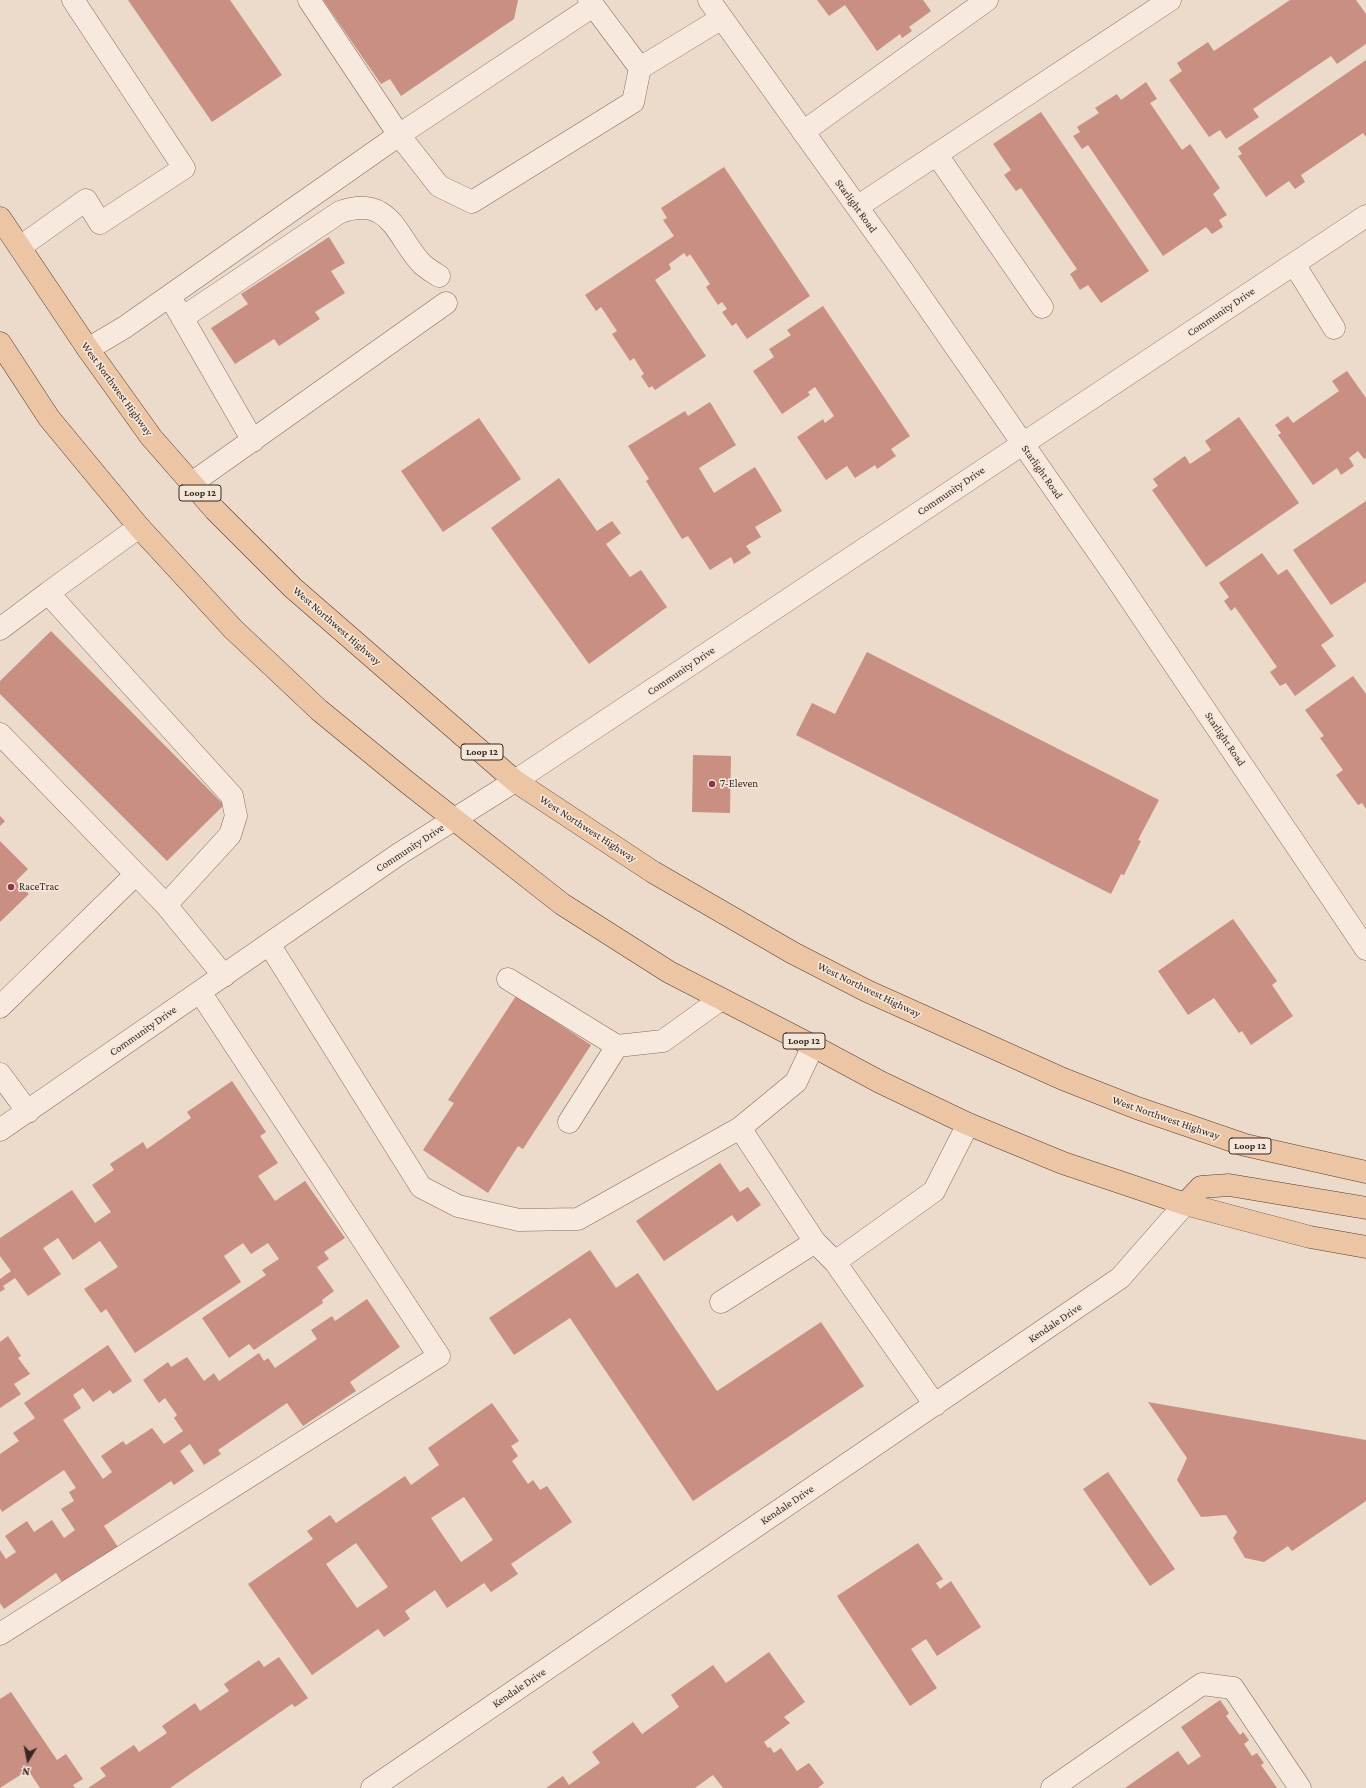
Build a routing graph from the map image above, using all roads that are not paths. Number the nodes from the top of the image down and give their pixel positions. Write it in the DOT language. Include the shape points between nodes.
graph roads {
  1 [pos="72,0"];
  2 [pos="309,0"];
  3 [pos="709,0"];
  4 [pos="987,0"];
  5 [pos="1170,0"];
  6 [pos="591,3"];
  7 [pos="722,18"];
  8 [pos="640,68"];
  9 [pos="803,132"];
  10 [pos="399,134"];
  11 [pos="936,155"];
  12 [pos="857,207"];
  13 [pos="1366,216"];
  14 [pos="0,218"];
  15 [pos="10,248"];
  16 [pos="1294,264"];
  17 [pos="438,276"];
  18 [pos="170,296"];
  19 [pos="446,303"];
  20 [pos="1042,307"];
  21 [pos="182,318"];
  22 [pos="1334,328"];
  23 [pos="0,343"];
  24 [pos="88,349"];
  25 [pos="253,441"];
  26 [pos="1022,444"];
  27 [pos="192,483"];
  28 [pos="139,527"];
  29 [pos="48,593"];
  30 [pos="0,629"];
  31 [pos="0,734"];
  32 [pos="515,781"];
  33 [pos="455,819"];
  34 [pos="136,874"];
  35 [pos="166,905"];
  36 [pos="1363,939"];
  37 [pos="269,944"];
  38 [pos="224,976"];
  39 [pos="508,979"];
  40 [pos="200,992"];
  41 [pos="721,998"];
  42 [pos="0,1007"];
  43 [pos="617,1046"];
  44 [pos="813,1046"];
  45 [pos="0,1074"];
  46 [pos="28,1112"];
  47 [pos="569,1122"];
  48 [pos="968,1124"];
  49 [pos="740,1128"];
  50 [pos="0,1130"];
  51 [pos="1366,1172"];
  52 [pos="1185,1204"];
  53 [pos="1366,1208"];
  54 [pos="815,1242"];
  55 [pos="1366,1247"];
  56 [pos="835,1262"];
  57 [pos="721,1302"];
  58 [pos="935,1405"];
  59 [pos="0,1634"];
  60 [pos="372,1788"];
  61 [pos="1052,1788"];
  62 [pos="1300,1788"];
  1 -- 15 [label="street" via="184,168 100,223 86,200"];
  2 -- 10 [label="street"];
  3 -- 7 [label="street, Starlight Road"];
  4 -- 9 [label="street"];
  5 -- 11 [label="street"];
  6 -- 8 [label="street"];
  6 -- 10 [label="street"];
  7 -- 8 [label="street"];
  7 -- 9 [label="street, Starlight Road"];
  8 -- 10 [label="street" via="633,102 472,202 439,186"];
  9 -- 12 [label="street, Starlight Road"];
  10 -- 18 [label="street"];
  11 -- 12 [label="street"];
  11 -- 20 [label="street"];
  12 -- 26 [label="street, Starlight Road"];
  13 -- 16 [label="street, Community Drive"];
  14 -- 15 [label="main road, West Northwest Highway / Loop 12"];
  15 -- 24 [label="main road, West Northwest Highway / Loop 12"];
  16 -- 22 [label="street"];
  16 -- 26 [label="street, Community Drive"];
  17 -- 21 [label="street" via="423,265 391,220 380,212 367,208 353,208 340,212"];
  18 -- 21 [label="street"];
  18 -- 24 [label="street"];
  19 -- 25 [label="street"];
  21 -- 25 [label="street"];
  23 -- 28 [label="main road, Loop 12" via="49,418"];
  24 -- 27 [label="main road, West Northwest Highway / Loop 12" via="151,437"];
  25 -- 27 [label="street"];
  26 -- 32 [label="street, Community Drive"];
  26 -- 36 [label="street, Starlight Road"];
  27 -- 32 [label="main road, West Northwest Highway / Loop 12" via="215,510 293,588"];
  28 -- 29 [label="street"];
  28 -- 33 [label="main road, Loop 12" via="233,629 319,710"];
  29 -- 30 [label="street"];
  29 -- 35 [label="street" via="232,796 236,816 230,835"];
  31 -- 34 [label="street"];
  32 -- 33 [label="street, Community Drive"];
  32 -- 51 [label="main road, West Northwest Highway / Loop 12" via="584,828 687,892 793,953 867,991 1063,1079 1137,1108 1245,1145"];
  33 -- 37 [label="street, Community Drive" via="399,854"];
  33 -- 41 [label="main road, Loop 12" via="562,904 669,972"];
  34 -- 35 [label="street"];
  34 -- 42 [label="street"];
  35 -- 38 [label="street"];
  37 -- 38 [label="street, Community Drive"];
  37 -- 49 [label="street" via="421,1187 458,1206 519,1220 578,1220"];
  38 -- 40 [label="street, Community Drive"];
  39 -- 43 [label="street"];
  40 -- 46 [label="street, Community Drive"];
  40 -- 59 [label="street" via="439,1356"];
  41 -- 43 [label="street" via="663,1041"];
  41 -- 44 [label="main road, Loop 12"];
  43 -- 47 [label="street"];
  44 -- 48 [label="main road, Loop 12" via="880,1082"];
  44 -- 49 [label="street" via="796,1082"];
  45 -- 46 [label="street"];
  46 -- 50 [label="street, Community Drive"];
  48 -- 52 [label="main road, Loop 12" via="1063,1163"];
  48 -- 56 [label="street" via="934,1191"];
  49 -- 54 [label="street"];
  52 -- 53 [label="main road" via="1201,1187 1229,1185"];
  52 -- 55 [label="main road, Loop 12" via="1310,1237"];
  52 -- 58 [label="street, Kendale Drive" via="1120,1278"];
  54 -- 56 [label="street"];
  54 -- 57 [label="street"];
  56 -- 58 [label="street"];
  58 -- 60 [label="street, Kendale Drive"];
  61 -- 62 [label="street" via="1202,1684 1233,1688"];
}
